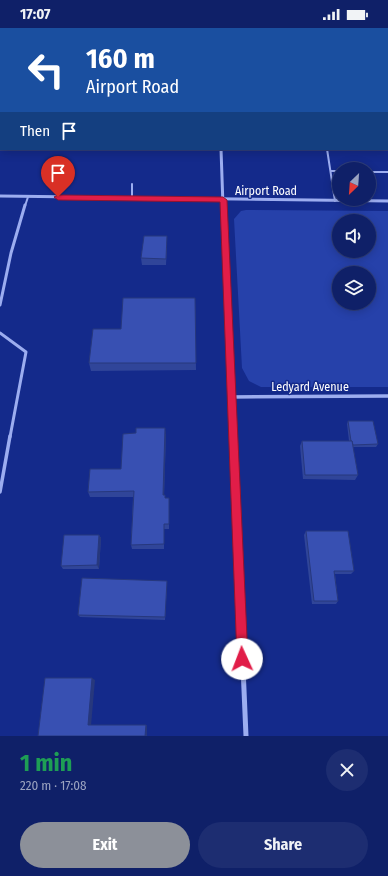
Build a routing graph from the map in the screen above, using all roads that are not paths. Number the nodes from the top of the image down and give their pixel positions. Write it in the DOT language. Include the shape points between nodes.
graph roads {
  1 [pos="205,28"];
  2 [pos="216,28"];
  3 [pos="221,150"];
  4 [pos="327,150"];
  5 [pos="331,171"];
  6 [pos="376,172"];
  7 [pos="388,172"];
  8 [pos="332,178"];
  9 [pos="132,184"];
  10 [pos="0,196"];
  11 [pos="28,197"];
  12 [pos="132,198"];
  13 [pos="223,200"];
  14 [pos="332,201"];
  15 [pos="376,201"];
  16 [pos="388,201"];
  17 [pos="0,305"];
  18 [pos="0,333"];
  19 [pos="388,396"];
  20 [pos="231,397"];
  21 [pos="0,492"];
  22 [pos="246,736"];
  1 -- 2 [label="lane"];
  3 -- 13 [label="street"];
  4 -- 5 [label="lane"];
  5 -- 8 [label="lane"];
  6 -- 7 [label="lane"];
  9 -- 12 [label="lane"];
  10 -- 11 [label="street, Airport Road"];
  11 -- 12 [label="street, Airport Road"];
  11 -- 17 [label="lane" via="11,253"];
  12 -- 13 [label="street, Airport Road"];
  13 -- 14 [label="street, Airport Road"];
  13 -- 20 [label="street"];
  15 -- 16 [label="street, Airport Road"];
  18 -- 21 [label="lane" via="26,352"];
  19 -- 20 [label="street, Ledyard Avenue"];
  20 -- 22 [label="street"];
}
